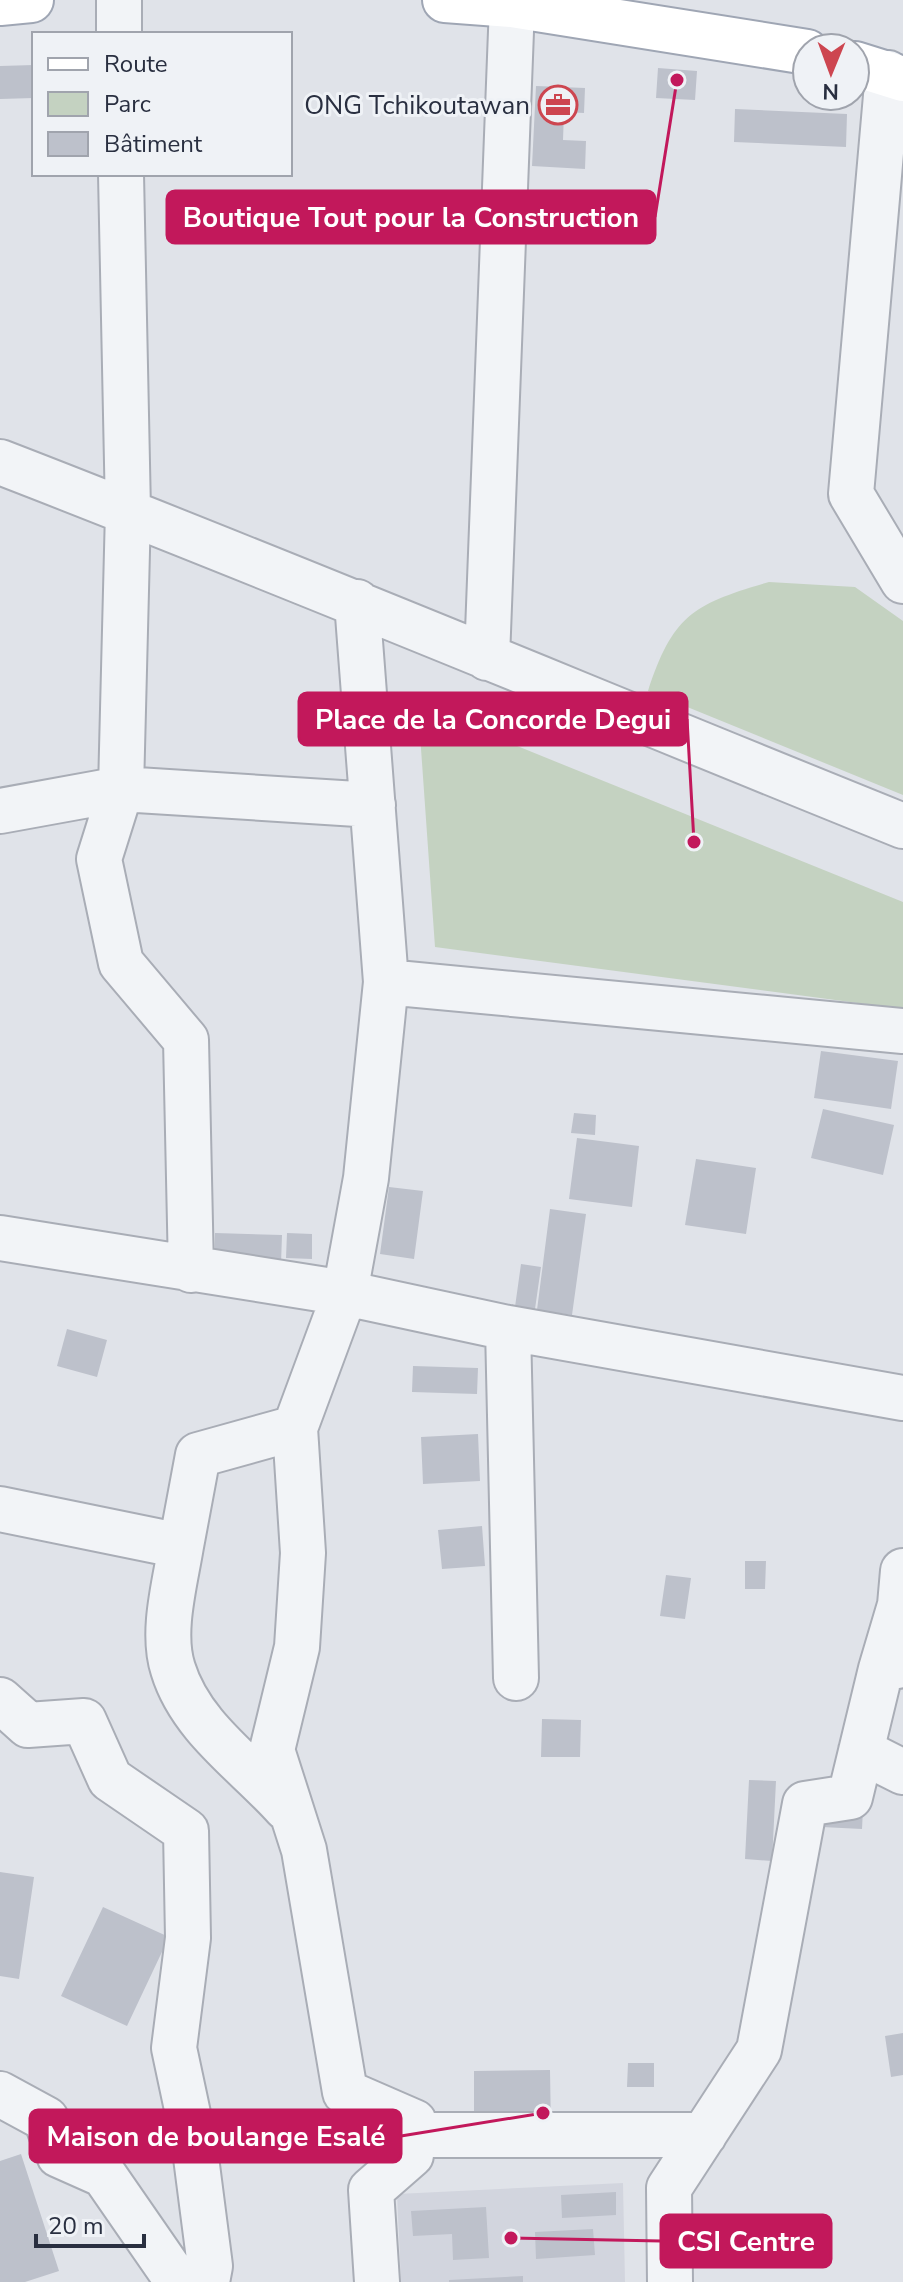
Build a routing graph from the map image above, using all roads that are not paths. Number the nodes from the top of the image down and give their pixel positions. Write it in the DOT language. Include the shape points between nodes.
graph roads {
  1 [pos="31,0"];
  2 [pos="119,0"];
  3 [pos="445,0"];
  4 [pos="0,3"];
  5 [pos="512,5"];
  6 [pos="619,10"];
  7 [pos="119,32"];
  8 [pos="791,48"];
  9 [pos="882,72"];
  10 [pos="121,176"];
  11 [pos="0,462"];
  12 [pos="128,511"];
  13 [pos="903,581"];
  14 [pos="357,602"];
  15 [pos="487,658"];
  16 [pos="121,789"];
  17 [pos="373,805"];
  18 [pos="0,811"];
  19 [pos="903,826"];
  20 [pos="386,982"];
  21 [pos="903,1031"];
  22 [pos="0,1238"];
  23 [pos="191,1270"];
  24 [pos="345,1293"];
  25 [pos="508,1328"];
  26 [pos="903,1398"];
  27 [pos="295,1428"];
  28 [pos="0,1509"];
  29 [pos="181,1546"];
  30 [pos="903,1571"];
  31 [pos="892,1667"];
  32 [pos="516,1678"];
  33 [pos="0,1700"];
  34 [pos="861,1751"];
  35 [pos="903,1772"];
  36 [pos="294,1817"];
  37 [pos="0,2094"];
  38 [pos="413,2135"];
  39 [pos="704,2135"];
  40 [pos="178,2282"];
  41 [pos="207,2282"];
  42 [pos="377,2282"];
  43 [pos="670,2282"];
  1 -- 4 [label="main road"];
  2 -- 7 [label="street"];
  3 -- 5 [label="main road"];
  5 -- 6 [label="main road"];
  5 -- 15 [label="street"];
  6 -- 8 [label="main road"];
  9 -- 13 [label="street" via="851,494"];
  10 -- 12 [label="street"];
  11 -- 12 [label="street"];
  12 -- 14 [label="street"];
  12 -- 16 [label="street"];
  14 -- 15 [label="street"];
  14 -- 17 [label="street"];
  15 -- 19 [label="street"];
  16 -- 17 [label="street"];
  16 -- 18 [label="street"];
  16 -- 23 [label="street" via="99,859 121,963 186,1040"];
  17 -- 20 [label="street"];
  20 -- 21 [label="street"];
  20 -- 24 [label="street" via="366,1178"];
  22 -- 23 [label="street"];
  23 -- 24 [label="street"];
  24 -- 25 [label="street"];
  24 -- 27 [label="street"];
  25 -- 26 [label="street"];
  25 -- 32 [label="street"];
  27 -- 29 [label="street" via="198,1455"];
  27 -- 36 [label="street" via="303,1553 297,1647 272,1750"];
  28 -- 29 [label="street"];
  29 -- 36 [label="street" via="170,1620 172,1667 188,1703 216,1739"];
  30 -- 31 [label="street"];
  31 -- 34 [label="street"];
  33 -- 41 [label="street" via="28,1725 84,1721 110,1779 186,1831 188,1938 174,2048 194,2142 210,2266"];
  34 -- 35 [label="street"];
  34 -- 39 [label="street" via="850,1797 805,1804 759,2050"];
  36 -- 38 [label="street" via="345,2092 414,2122"];
  37 -- 40 [label="street" via="46,2119 59,2155 104,2175"];
  38 -- 39 [label="street"];
  38 -- 42 [label="street" via="411,2155 371,2190"];
  39 -- 43 [label="street" via="669,2188"];
}
